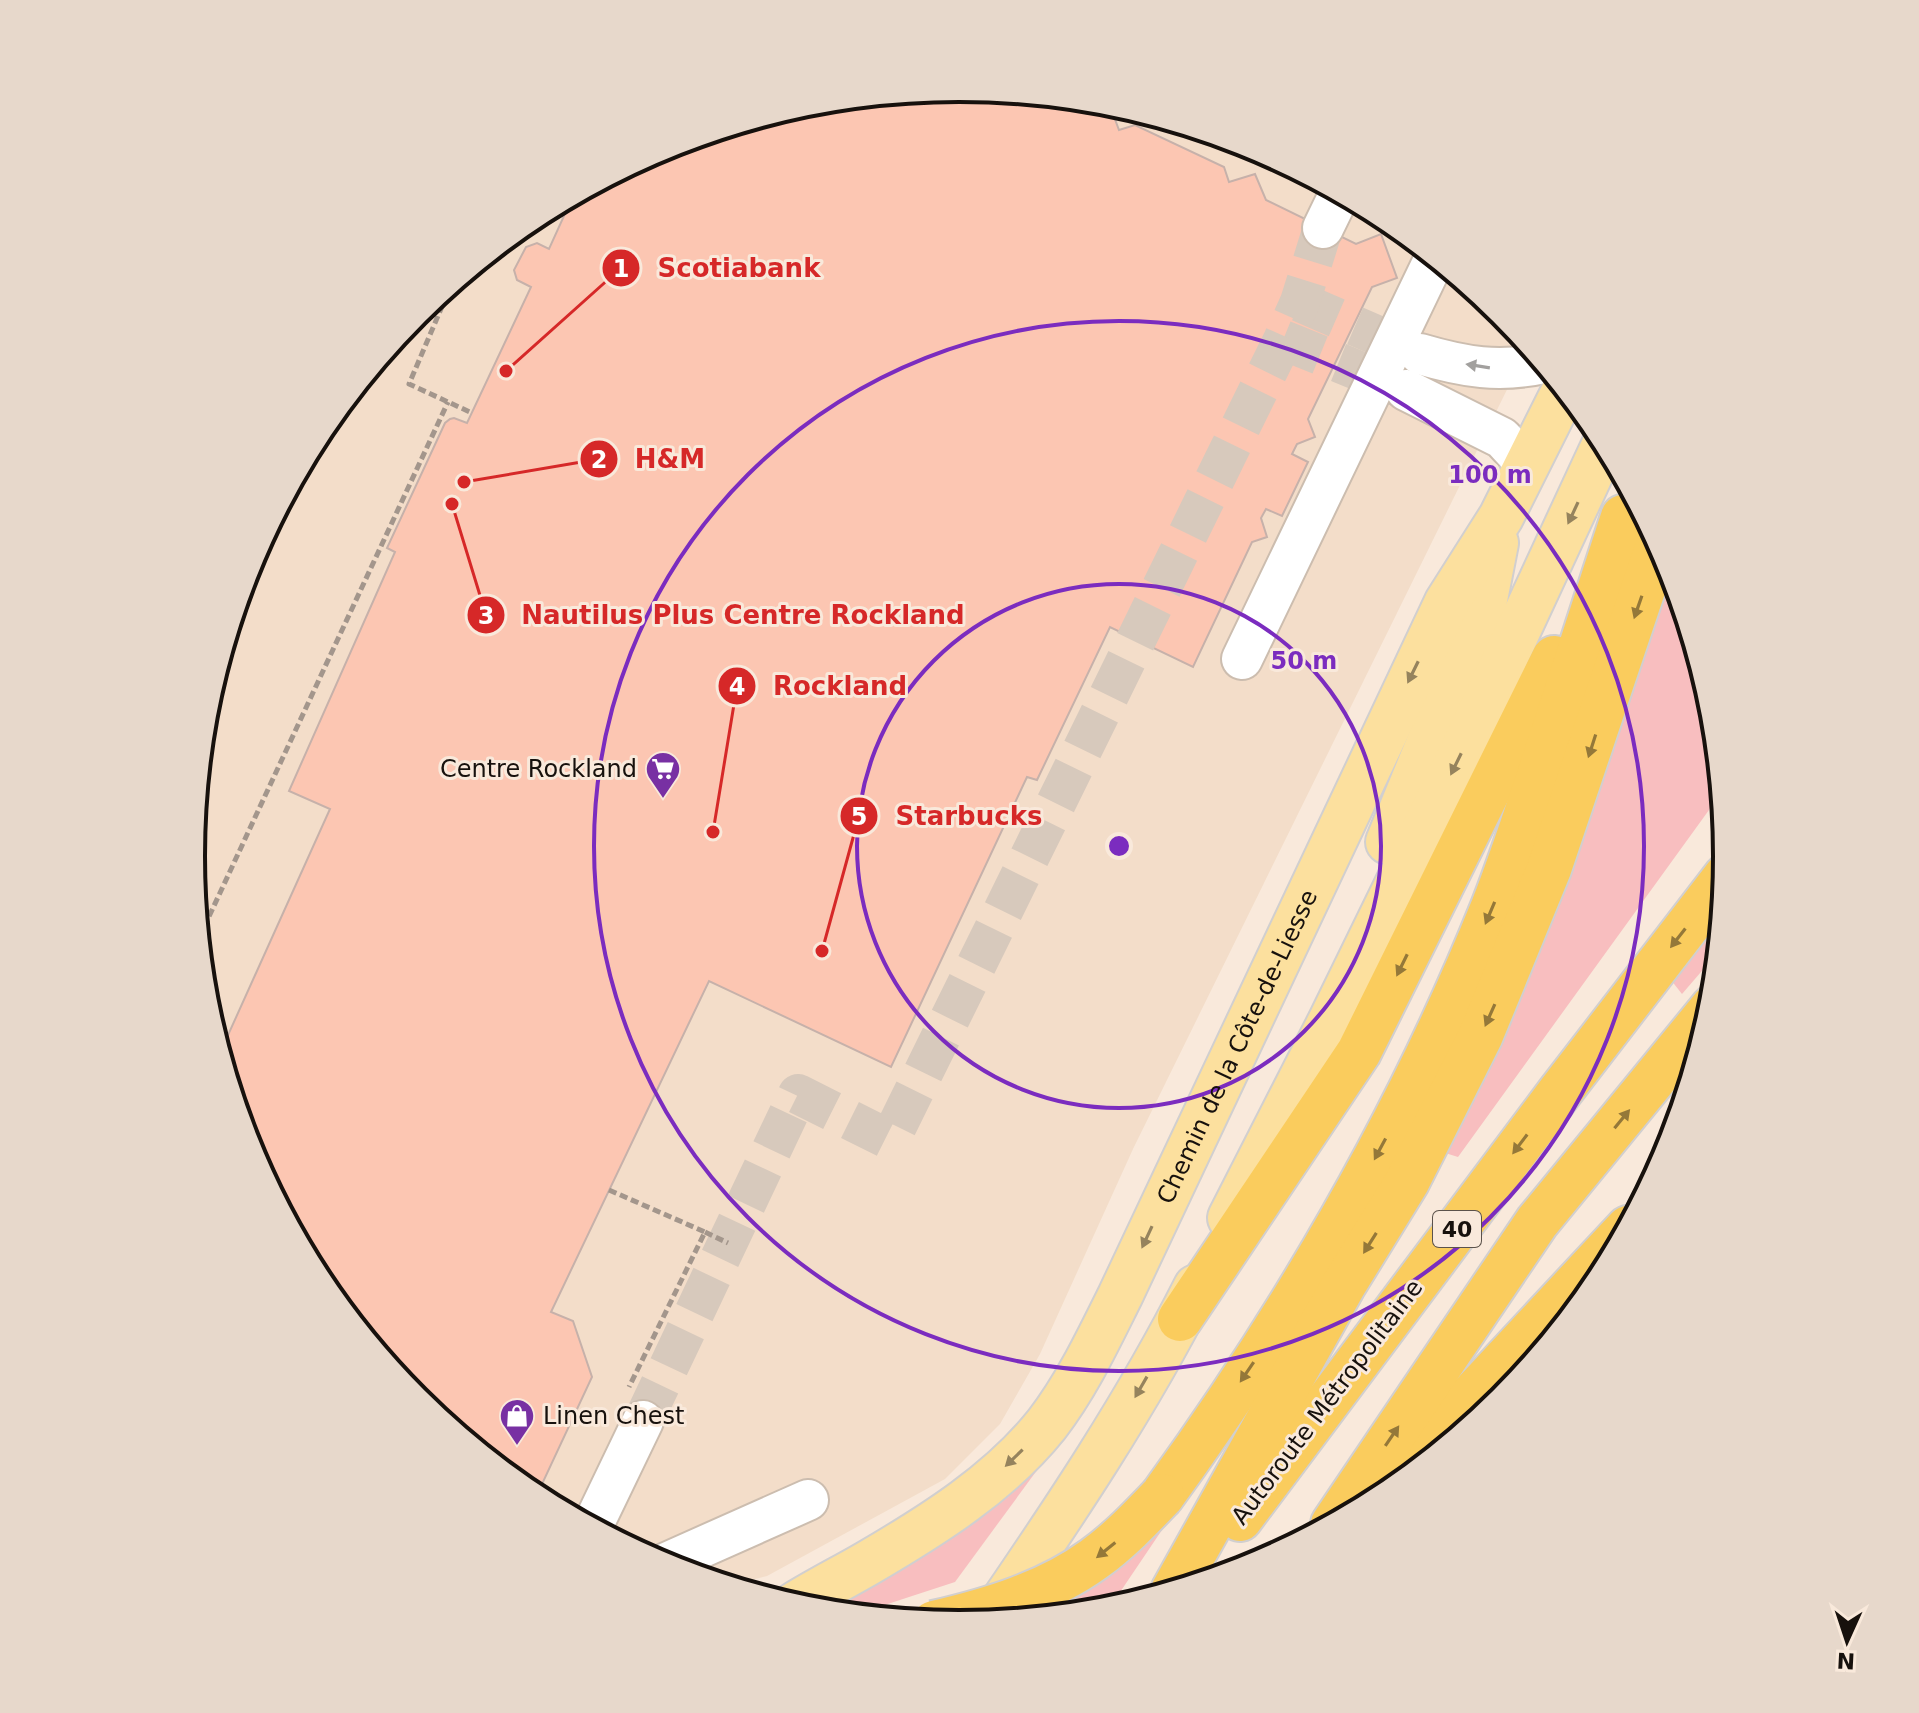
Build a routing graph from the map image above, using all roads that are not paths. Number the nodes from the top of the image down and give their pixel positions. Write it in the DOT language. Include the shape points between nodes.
graph roads {
  1 [pos="1336,202"];
  2 [pos="1323,228"];
  3 [pos="1430,267"];
  4 [pos="1420,354"];
  5 [pos="1532,365"];
  6 [pos="1406,390"];
  7 [pos="1560,399"];
  8 [pos="1599,456"];
  9 [pos="1527,465"];
  10 [pos="1628,506"];
  11 [pos="1628,507"];
  12 [pos="1501,517"];
  13 [pos="1653,560"];
  14 [pos="1242,659"];
  15 [pos="1712,894"];
  16 [pos="1693,1031"];
  17 [pos="1253,1171"];
  18 [pos="1595,1264"];
  19 [pos="1180,1319"];
  20 [pos="634,1408"];
  21 [pos="1409,1462"];
  22 [pos="808,1500"];
  23 [pos="1346,1504"];
  24 [pos="596,1517"];
  25 [pos="680,1557"];
  26 [pos="1202,1571"];
  27 [pos="1181,1577"];
  28 [pos="807,1596"];
  29 [pos="997,1609"];
  30 [pos="985,1610"];
  1 -- 2 [label="lane"];
  3 -- 14 [label="lane"];
  5 -- 4 [label="lane, one-way" via="1500,369"];
  6 -- 9 [label="lane" via="1502,438"];
  7 -- 9 [label="main road, Chemin de la Côte-de-Liesse"];
  8 -- 17 [label="main road, one-way" via="1459,758"];
  9 -- 12 [label="main road, Chemin de la Côte-de-Liesse"];
  10 -- 19 [label="highway, one-way" via="1359,1052"];
  11 -- 30 [label="highway, one-way, bridge" via="1509,864 1414,1082 1332,1236 1162,1496 1117,1541 1076,1571"];
  12 -- 17 [label="main road" via="1481,620"];
  12 -- 28 [label="main road, Chemin de la Côte-de-Liesse, one-way" via="1447,602 1120,1296 1048,1423 1006,1467 953,1510"];
  13 -- 27 [label="highway, one-way" via="1549,869 1481,1035 1407,1182"];
  15 -- 26 [label="highway, Autoroute Métropolitaine / 40, one-way"];
  23 -- 16 [label="highway, 40, one-way" via="1537,1222"];
  17 -- 19 [label="main road"];
  18 -- 21 [label="highway"];
  19 -- 29 [label="main road, one-way" via="1097,1460"];
  20 -- 24 [label="lane"];
  22 -- 25 [label="lane"];
}
